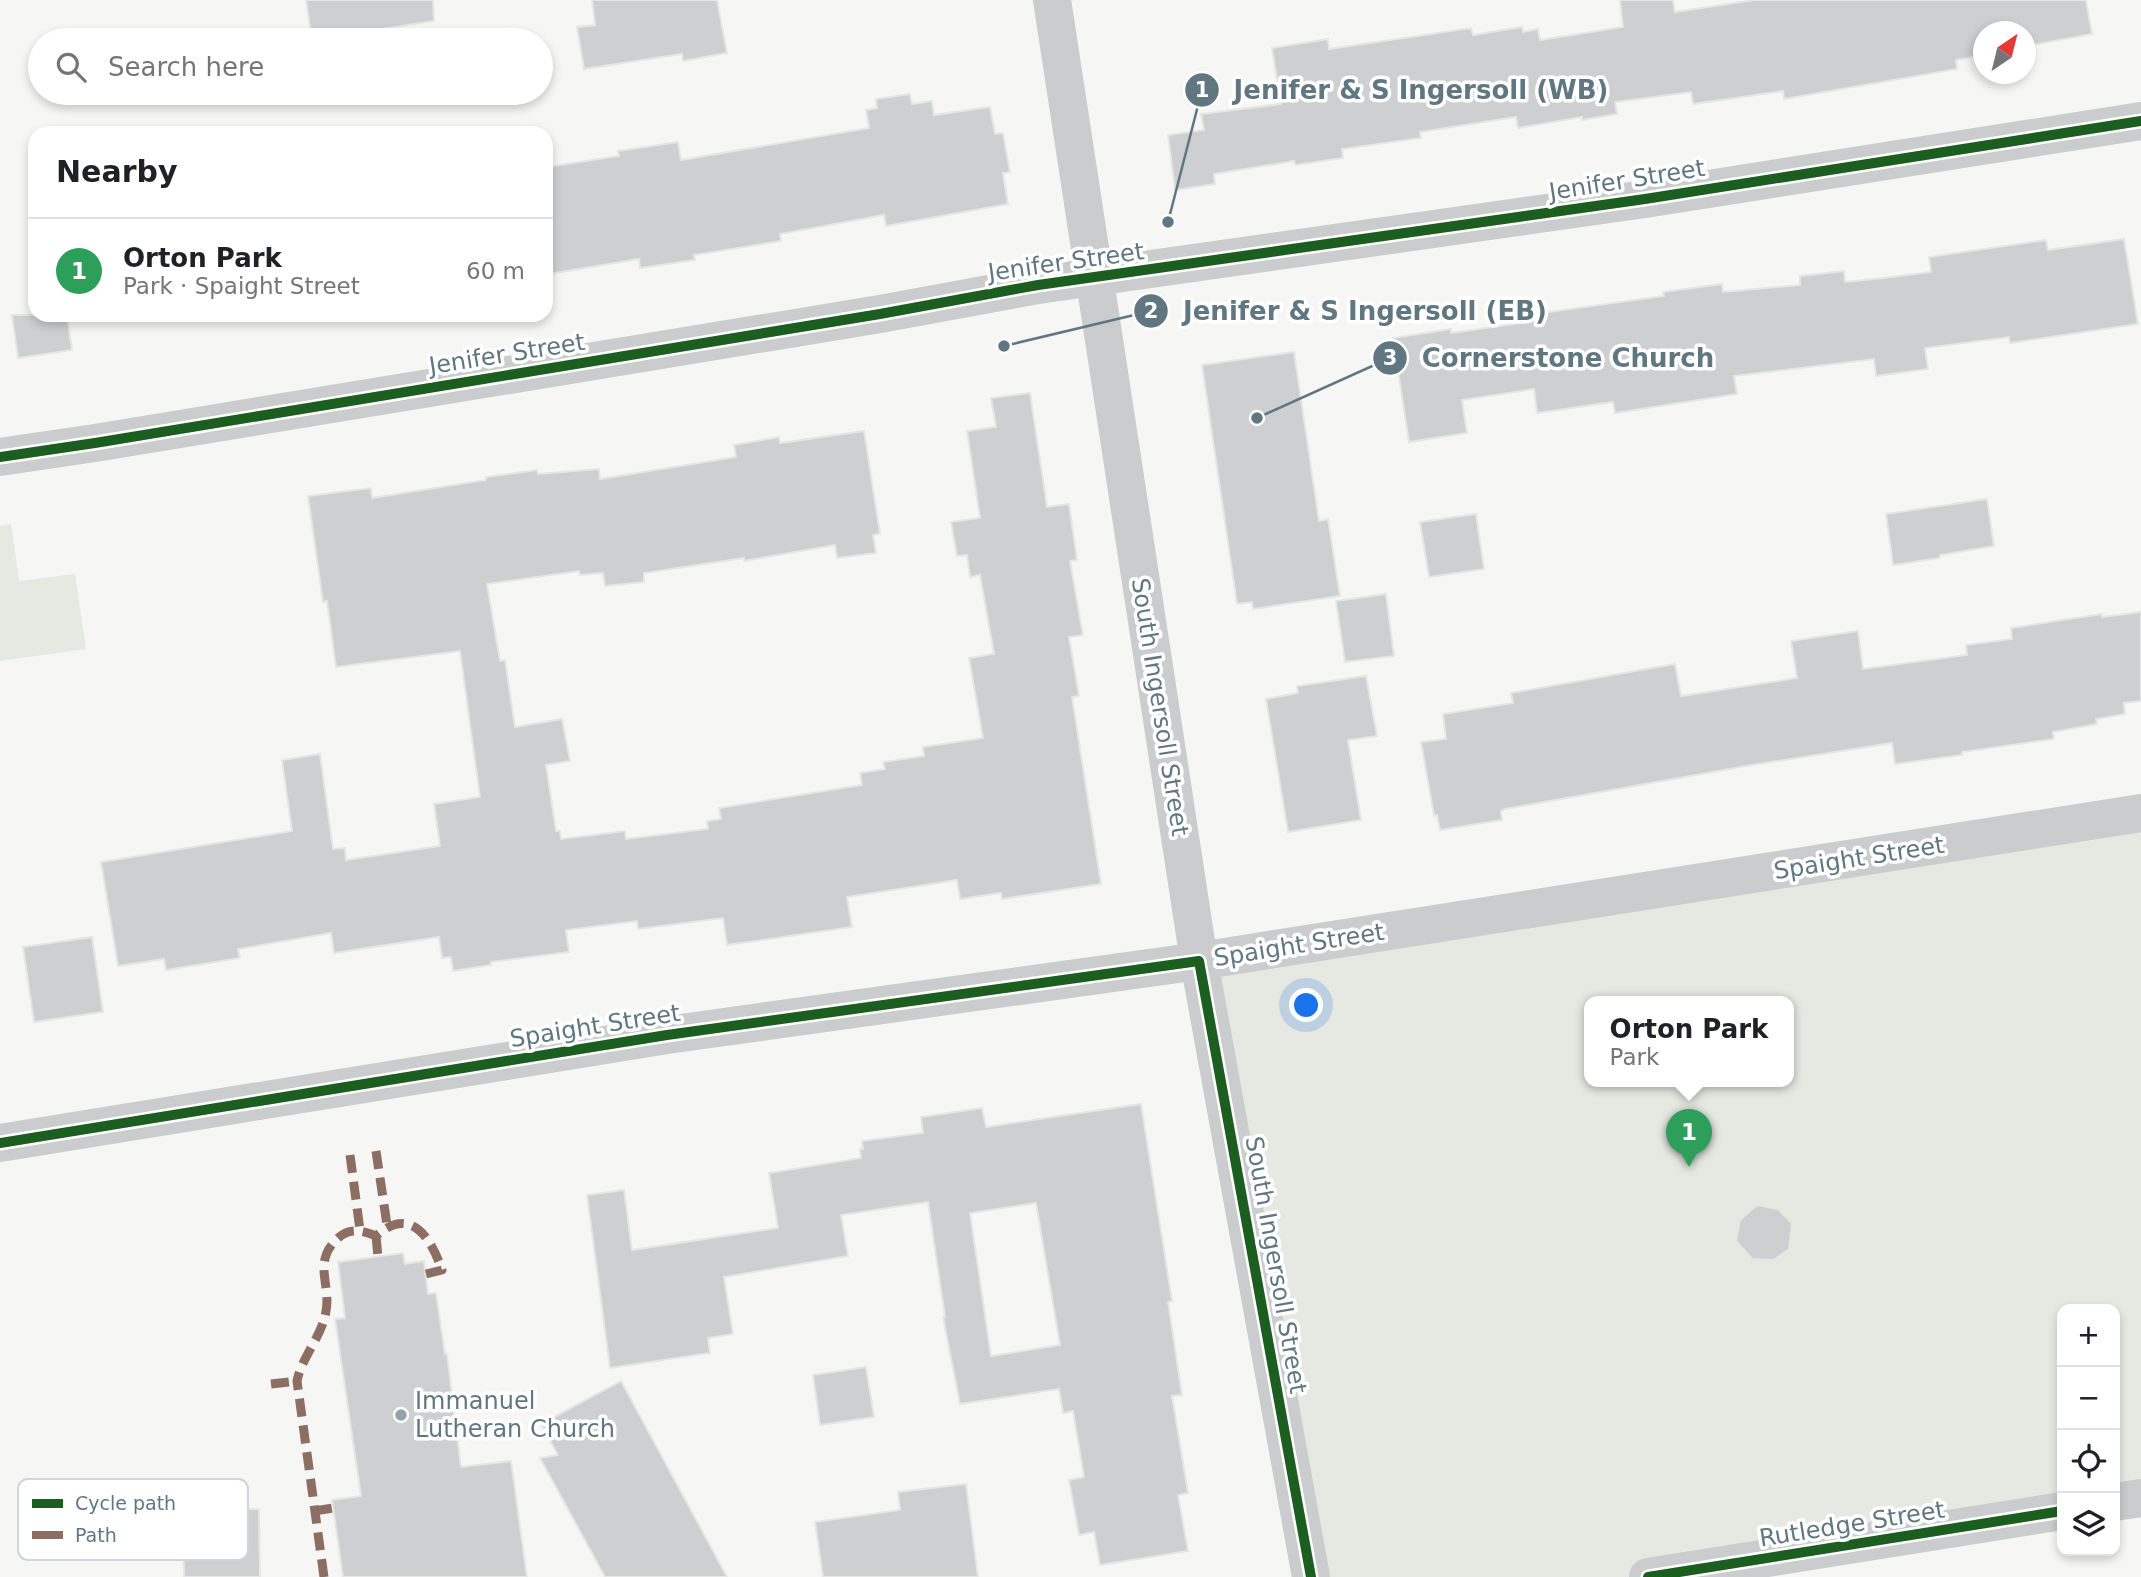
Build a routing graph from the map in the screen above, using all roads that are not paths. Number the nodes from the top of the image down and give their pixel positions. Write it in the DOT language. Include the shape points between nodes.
graph roads {
  1 [pos="1052,0"];
  2 [pos="2141,121"];
  3 [pos="1094,279"];
  4 [pos="0,457"];
  5 [pos="2141,813"];
  6 [pos="1199,961"];
  7 [pos="0,1143"];
  8 [pos="2141,1498"];
  9 [pos="2120,1501"];
  10 [pos="2057,1512"];
  11 [pos="1311,1577"];
  12 [pos="1648,1577"];
  1 -- 3 [label="street, South Ingersoll Street"];
  2 -- 3 [label="street, Jenifer Street"];
  3 -- 4 [label="street, Jenifer Street"];
  3 -- 6 [label="street, South Ingersoll Street"];
  5 -- 6 [label="street, Spaight Street"];
  6 -- 7 [label="street, Spaight Street" via="667,1035"];
  6 -- 11 [label="street, South Ingersoll Street"];
  8 -- 9 [label="street"];
  10 -- 12 [label="street, Rutledge Street"];
}
